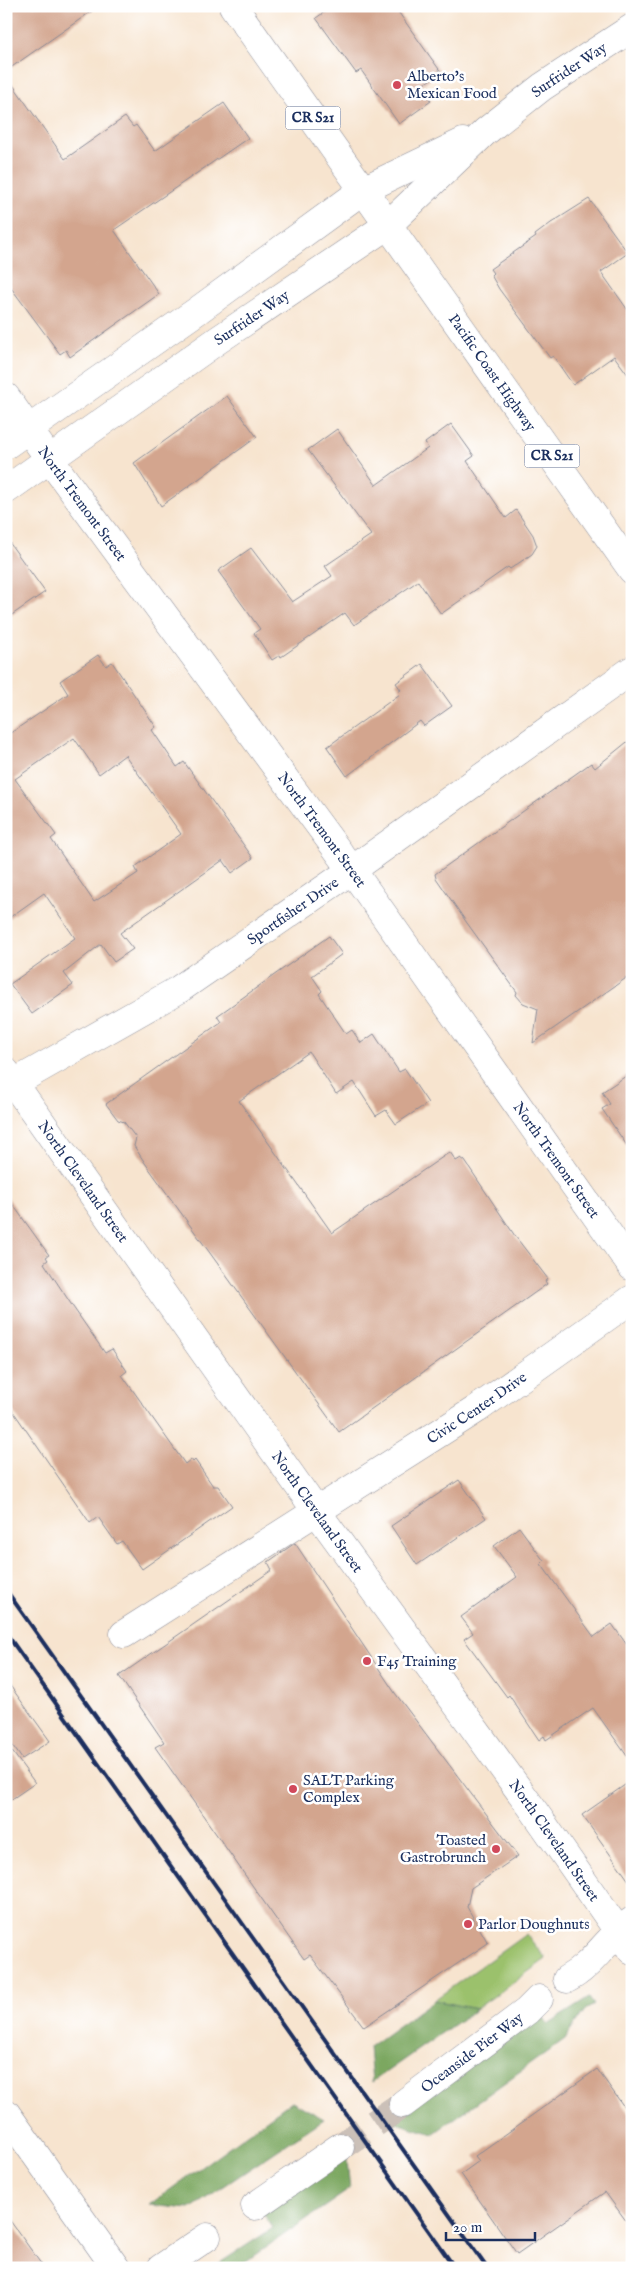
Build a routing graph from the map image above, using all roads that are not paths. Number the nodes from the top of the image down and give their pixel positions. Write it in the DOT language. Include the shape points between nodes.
graph roads {
  1 [pos="233,6"];
  2 [pos="632,28"];
  3 [pos="485,132"];
  4 [pos="364,190"];
  5 [pos="388,225"];
  6 [pos="6,398"];
  7 [pos="28,429"];
  8 [pos="6,445"];
  9 [pos="50,460"];
  10 [pos="6,490"];
  11 [pos="632,570"];
  12 [pos="632,670"];
  13 [pos="352,870"];
  14 [pos="10,1077"];
  15 [pos="632,1266"];
  16 [pos="632,1299"];
  17 [pos="317,1512"];
  18 [pos="124,1634"];
  19 [pos="627,1934"];
  20 [pos="567,1979"];
  21 [pos="539,1999"];
  22 [pos="403,2104"];
  23 [pos="6,2113"];
  24 [pos="340,2147"];
  25 [pos="255,2206"];
  26 [pos="207,2237"];
  27 [pos="116,2268"];
  28 [pos="161,2268"];
  1 -- 4 [label="street, CR S21"];
  2 -- 3 [label="street, Surfrider Way" via="542,87"];
  3 -- 4 [label="street, Surfrider Way"];
  3 -- 5 [label="street, Surfrider Way"];
  4 -- 5 [label="street, CR S21"];
  4 -- 7 [label="street, Surfrider Way"];
  5 -- 9 [label="street, Surfrider Way" via="218,340"];
  5 -- 11 [label="street, Pacific Coast Highway / CR S21"];
  6 -- 7 [label="street, North Tremont Street"];
  7 -- 8 [label="street, Surfrider Way"];
  7 -- 9 [label="street, North Tremont Street"];
  9 -- 10 [label="street, Surfrider Way"];
  9 -- 13 [label="street, North Tremont Street"];
  12 -- 13 [label="street, Sportfisher Drive"];
  13 -- 14 [label="street, Sportfisher Drive" via="178,990"];
  13 -- 15 [label="street, North Tremont Street"];
  14 -- 17 [label="street, North Cleveland Street"];
  16 -- 17 [label="street, Civic Center Drive" via="477,1409"];
  17 -- 18 [label="street, Civic Center Drive"];
  17 -- 19 [label="street, North Cleveland Street"];
  19 -- 20 [label="street"];
  21 -- 22 [label="street, Oceanside Pier Way"];
  23 -- 27 [label="street"];
  24 -- 25 [label="street"];
  26 -- 28 [label="street"];
}
